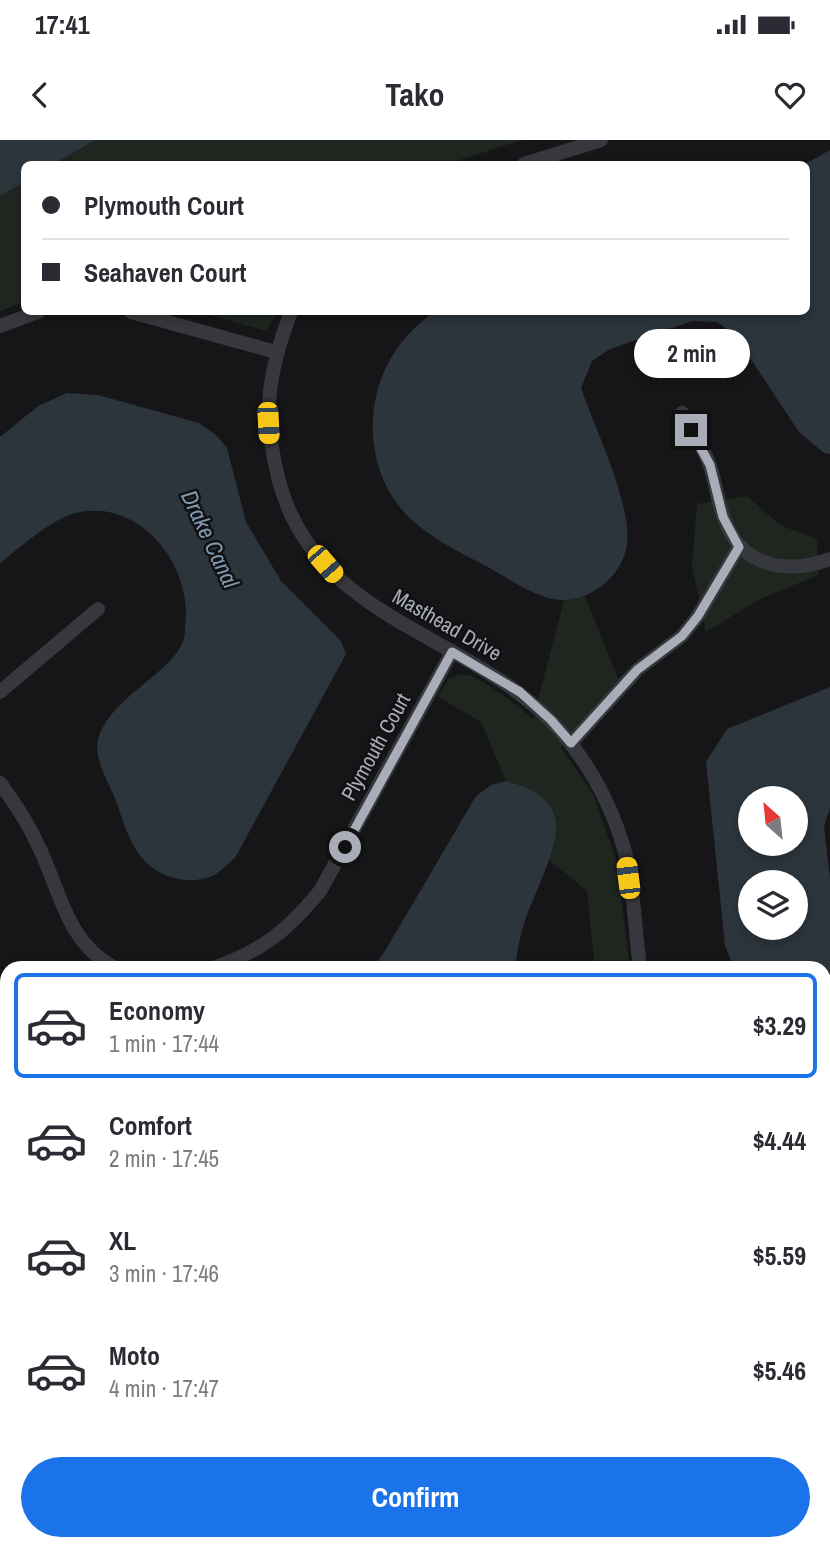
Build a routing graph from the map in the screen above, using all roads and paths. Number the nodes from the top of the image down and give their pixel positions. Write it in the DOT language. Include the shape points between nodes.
graph roads {
  1 [pos="601,140"];
  2 [pos="534,161"];
  3 [pos="30,315"];
  4 [pos="142,315"];
  5 [pos="290,315"];
  6 [pos="0,326"];
  7 [pos="276,352"];
  8 [pos="682,413"];
  9 [pos="739,547"];
  10 [pos="830,559"];
  11 [pos="98,609"];
  12 [pos="452,652"];
  13 [pos="0,692"];
  14 [pos="571,743"];
  15 [pos="0,783"];
  16 [pos="105,961"];
  17 [pos="233,961"];
  18 [pos="639,961"];
  1 -- 2 [label="street"];
  3 -- 6 [label="street"];
  4 -- 7 [label="street"];
  5 -- 7 [label="street, Masthead Drive"];
  7 -- 12 [label="street, Masthead Drive" via="267,402 270,444 294,520 338,580 363,600"];
  8 -- 9 [label="street" via="710,465 723,517"];
  9 -- 10 [label="street" via="751,557 792,567"];
  9 -- 14 [label="street" via="682,636 637,670"];
  11 -- 13 [label="street"];
  12 -- 14 [label="street, Masthead Drive" via="520,692"];
  12 -- 17 [label="street, Plymouth Court" via="320,891 296,920"];
  14 -- 18 [label="street, Masthead Drive" via="605,797 618,830 626,856"];
  15 -- 16 [label="street" via="39,845 74,930"];
}
